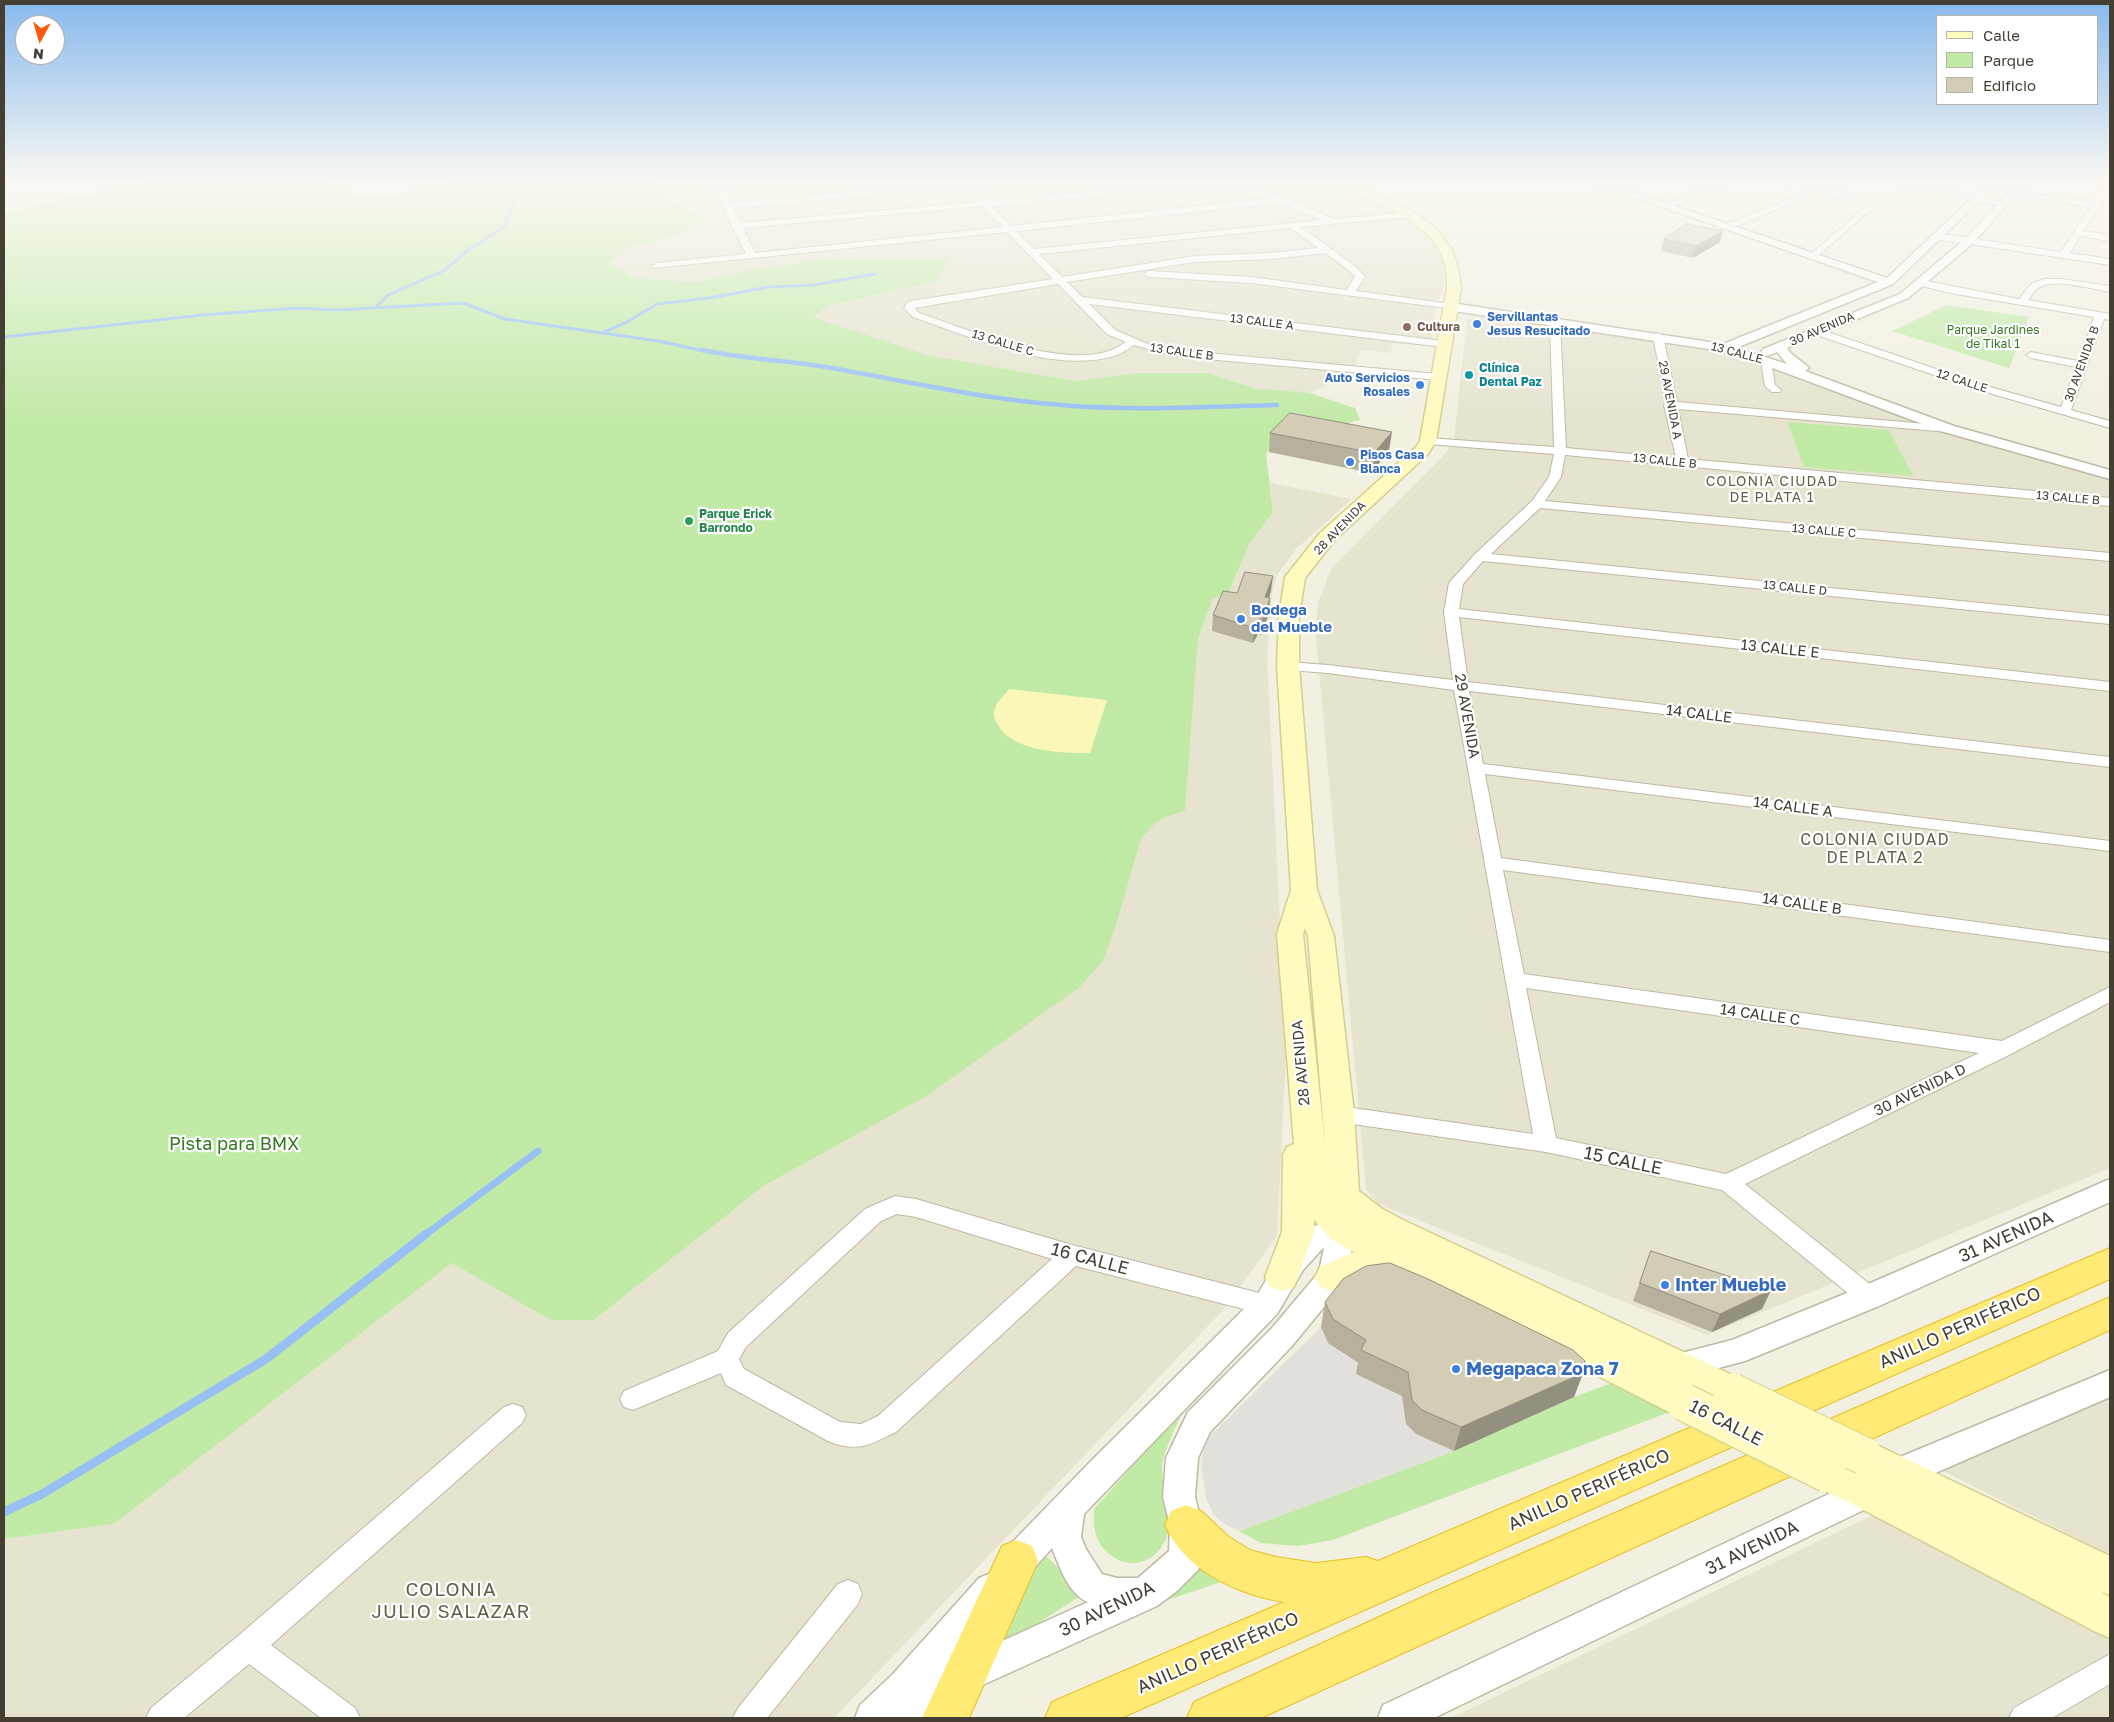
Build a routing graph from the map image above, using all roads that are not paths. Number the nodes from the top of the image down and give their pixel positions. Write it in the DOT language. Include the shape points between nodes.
graph roads {
  1 [pos="696,261"];
  2 [pos="1041,261"];
  3 [pos="1180,261"];
  4 [pos="1342,261"];
  5 [pos="1451,261"];
  6 [pos="1826,261"];
  7 [pos="1910,261"];
  8 [pos="1946,261"];
  9 [pos="657,266"];
  10 [pos="1113,272"];
  11 [pos="1060,280"];
  12 [pos="1889,282"];
  13 [pos="1921,283"];
  14 [pos="2110,290"];
  15 [pos="1864,293"];
  16 [pos="1349,294"];
  17 [pos="1082,300"];
  18 [pos="1894,300"];
  19 [pos="2022,302"];
  20 [pos="1450,307"];
  21 [pos="2105,316"];
  22 [pos="1555,323"];
  23 [pos="1815,331"];
  24 [pos="1658,336"];
  25 [pos="1133,342"];
  26 [pos="1443,344"];
  27 [pos="1724,348"];
  28 [pos="1773,353"];
  29 [pos="2031,355"];
  30 [pos="2081,365"];
  31 [pos="1438,377"];
  32 [pos="1776,390"];
  33 [pos="1670,405"];
  34 [pos="2064,412"];
  35 [pos="2110,425"];
  36 [pos="1950,429"];
  37 [pos="1428,441"];
  38 [pos="1560,451"];
  39 [pos="1683,463"];
  40 [pos="2110,467"];
  41 [pos="2110,475"];
  42 [pos="2110,502"];
  43 [pos="1537,504"];
  44 [pos="1480,557"];
  45 [pos="2110,557"];
  46 [pos="1451,612"];
  47 [pos="2110,620"];
  48 [pos="1288,666"];
  49 [pos="1461,686"];
  50 [pos="2110,686"];
  51 [pos="2110,762"];
  52 [pos="1476,768"];
  53 [pos="2110,846"];
  54 [pos="1494,863"];
  55 [pos="1304,890"];
  56 [pos="2110,946"];
  57 [pos="1516,980"];
  58 [pos="2110,994"];
  59 [pos="2004,1049"];
  60 [pos="1339,1114"];
  61 [pos="1306,1118"];
  62 [pos="1546,1144"];
  63 [pos="1728,1183"];
  64 [pos="2110,1190"];
  65 [pos="1343,1196"];
  66 [pos="1342,1230"];
  67 [pos="1418,1242"];
  68 [pos="1072,1255"];
  69 [pos="2110,1263"];
  70 [pos="1332,1276"];
  71 [pos="1282,1277"];
  72 [pos="1438,1280"];
  73 [pos="1869,1297"];
  74 [pos="1267,1305"];
  75 [pos="2110,1313"];
  76 [pos="727,1360"];
  77 [pos="1677,1366"];
  78 [pos="2110,1383"];
  79 [pos="633,1399"];
  80 [pos="513,1415"];
  81 [pos="1899,1473"];
  82 [pos="1865,1474"];
  83 [pos="1068,1507"];
  84 [pos="1186,1524"];
  85 [pos="1017,1561"];
  86 [pos="1402,1572"];
  87 [pos="2110,1576"];
  88 [pos="848,1594"];
  89 [pos="1145,1594"];
  90 [pos="2110,1618"];
  91 [pos="248,1646"];
  92 [pos="2110,1668"];
  93 [pos="964,1676"];
  94 [pos="162,1718"];
  95 [pos="344,1718"];
  96 [pos="748,1718"];
  97 [pos="873,1718"];
  98 [pos="892,1718"];
  99 [pos="945,1718"];
  100 [pos="1068,1718"];
  101 [pos="1210,1718"];
  102 [pos="1396,1718"];
  103 [pos="2024,1718"];
  1 -- 9 [label="street"];
  2 -- 11 [label="street, 13 CALLE B"];
  3 -- 10 [label="street"];
  4 -- 16 [label="street" via="1360,277"];
  5 -- 20 [label="main road" via="1455,271"];
  6 -- 12 [label="street"];
  7 -- 12 [label="street, 30 AVENIDA"];
  8 -- 13 [label="street, 30 AVENIDA"];
  10 -- 11 [label="street"];
  10 -- 16 [label="street, 13 CALLE" via="1251,280"];
  11 -- 17 [label="street, 13 CALLE B"];
  11 -- 25 [label="street, 13 CALLE C" via="910,304 909,308 916,315 1034,354 1097,357 1123,351"];
  12 -- 15 [label="street, 30 AVENIDA"];
  13 -- 18 [label="street, 30 AVENIDA"];
  13 -- 19 [label="street"];
  14 -- 19 [label="street" via="2050,282 2037,284"];
  15 -- 18 [label="street" via="1872,299"];
  15 -- 27 [label="street, 30 AVENIDA"];
  16 -- 20 [label="street, 13 CALLE"];
  17 -- 25 [label="street, 13 CALLE B" via="1111,332"];
  17 -- 26 [label="street, 13 CALLE A"];
  18 -- 23 [label="street, 30 AVENIDA"];
  19 -- 21 [label="street"];
  20 -- 22 [label="street, 13 CALLE"];
  20 -- 26 [label="main road"];
  21 -- 30 [label="street, 30 AVENIDA B"];
  22 -- 24 [label="street, 13 CALLE"];
  22 -- 38 [label="street, 29 AVENIDA"];
  23 -- 28 [label="street, 30 AVENIDA"];
  23 -- 34 [label="street, 12 CALLE" via="1939,374"];
  24 -- 27 [label="street, 13 CALLE"];
  24 -- 33 [label="street, 29 AVENIDA A"];
  25 -- 31 [label="street, 13 CALLE B" via="1174,353"];
  26 -- 31 [label="main road"];
  27 -- 28 [label="street, 13 CALLE" via="1753,356"];
  28 -- 32 [label="street" via="1770,386"];
  28 -- 36 [label="street, 13 CALLE" via="1794,372"];
  28 -- 40 [label="street, 13 CALLE" via="1794,364 1912,408"];
  29 -- 30 [label="street"];
  30 -- 34 [label="street, 30 AVENIDA B"];
  31 -- 37 [label="main road"];
  33 -- 36 [label="street"];
  33 -- 39 [label="street, 29 AVENIDA A"];
  34 -- 35 [label="street, 12 CALLE"];
  36 -- 41 [label="street, 13 CALLE"];
  37 -- 38 [label="street, 13 CALLE B"];
  37 -- 48 [label="main road, 28 AVENIDA" via="1327,537 1296,577 1289,616"];
  38 -- 39 [label="street, 13 CALLE B"];
  38 -- 43 [label="street, 29 AVENIDA" via="1555,477"];
  39 -- 42 [label="street, 13 CALLE B"];
  43 -- 44 [label="street, 29 AVENIDA"];
  43 -- 45 [label="street, 13 CALLE C"];
  44 -- 46 [label="street, 29 AVENIDA" via="1456,583"];
  44 -- 47 [label="street, 13 CALLE D"];
  46 -- 49 [label="street, 29 AVENIDA"];
  46 -- 50 [label="street, 13 CALLE E"];
  48 -- 49 [label="street, 14 CALLE"];
  48 -- 55 [label="main road, 28 AVENIDA"];
  49 -- 51 [label="street, 14 CALLE"];
  49 -- 52 [label="street, 29 AVENIDA"];
  52 -- 53 [label="street, 14 CALLE A"];
  52 -- 54 [label="street, 29 AVENIDA"];
  54 -- 56 [label="street, 14 CALLE B"];
  54 -- 57 [label="street, 29 AVENIDA"];
  55 -- 60 [label="main road, 28 AVENIDA" via="1320,936"];
  55 -- 61 [label="main road, 28 AVENIDA" via="1290,934"];
  57 -- 59 [label="street, 14 CALLE C"];
  57 -- 62 [label="street, 29 AVENIDA"];
  58 -- 59 [label="street, 30 AVENIDA D"];
  59 -- 63 [label="street, 30 AVENIDA D"];
  60 -- 62 [label="street, 15 CALLE"];
  60 -- 65 [label="main road, 28 AVENIDA"];
  61 -- 66 [label="main road, 28 AVENIDA" via="1317,1197"];
  61 -- 71 [label="main road" via="1298,1156 1298,1232"];
  62 -- 63 [label="street, 15 CALLE"];
  63 -- 73 [label="street, 15 CALLE"];
  64 -- 73 [label="street, 31 AVENIDA"];
  65 -- 66 [label="street, 30 AVENIDA"];
  65 -- 67 [label="main road, 16 CALLE" via="1363,1215"];
  66 -- 67 [label="street"];
  66 -- 70 [label="street, 30 AVENIDA"];
  66 -- 71 [label="street" via="1330,1232 1302,1250"];
  66 -- 72 [label="main road, 16 CALLE"];
  67 -- 77 [label="main road, 16 CALLE"];
  68 -- 74 [label="street, 16 CALLE"];
  68 -- 76 [label="street, 16 CALLE" via="916,1208 895,1205 873,1216 737,1340"];
  68 -- 76 [label="street" via="887,1424 862,1436 837,1434 735,1378"];
  69 -- 86 [label="highway, ANILLO PERIFÉRICO"];
  70 -- 72 [label="main road" via="1352,1264 1367,1261"];
  70 -- 84 [label="street, 30 AVENIDA" via="1282,1337 1199,1422 1182,1458 1179,1497"];
  71 -- 74 [label="street"];
  72 -- 82 [label="main road, 16 CALLE, bridge" via="1828,1474"];
  73 -- 77 [label="street, 31 AVENIDA" via="1735,1352"];
  74 -- 83 [label="street"];
  75 -- 101 [label="highway"];
  76 -- 79 [label="street"];
  77 -- 82 [label="main road, 16 CALLE, bridge" via="1732,1392"];
  78 -- 81 [label="street"];
  80 -- 91 [label="street"];
  81 -- 82 [label="main road, 16 CALLE"];
  81 -- 87 [label="main road, 16 CALLE"];
  82 -- 90 [label="main road, 16 CALLE"];
  82 -- 102 [label="street, 31 AVENIDA"];
  83 -- 85 [label="street"];
  83 -- 89 [label="street" via="1065,1537 1072,1559 1091,1587 1116,1595"];
  84 -- 86 [label="highway" via="1214,1552 1240,1569 1276,1579 1316,1585"];
  84 -- 89 [label="street, 30 AVENIDA" via="1186,1558 1166,1579"];
  85 -- 93 [label="highway"];
  85 -- 97 [label="street" via="904,1688"];
  86 -- 100 [label="highway, ANILLO PERIFÉRICO"];
  88 -- 96 [label="street"];
  89 -- 93 [label="street, 30 AVENIDA"];
  91 -- 94 [label="street"];
  91 -- 95 [label="street"];
  92 -- 103 [label="street"];
  93 -- 98 [label="street, 30 AVENIDA"];
  93 -- 99 [label="highway"];
}
